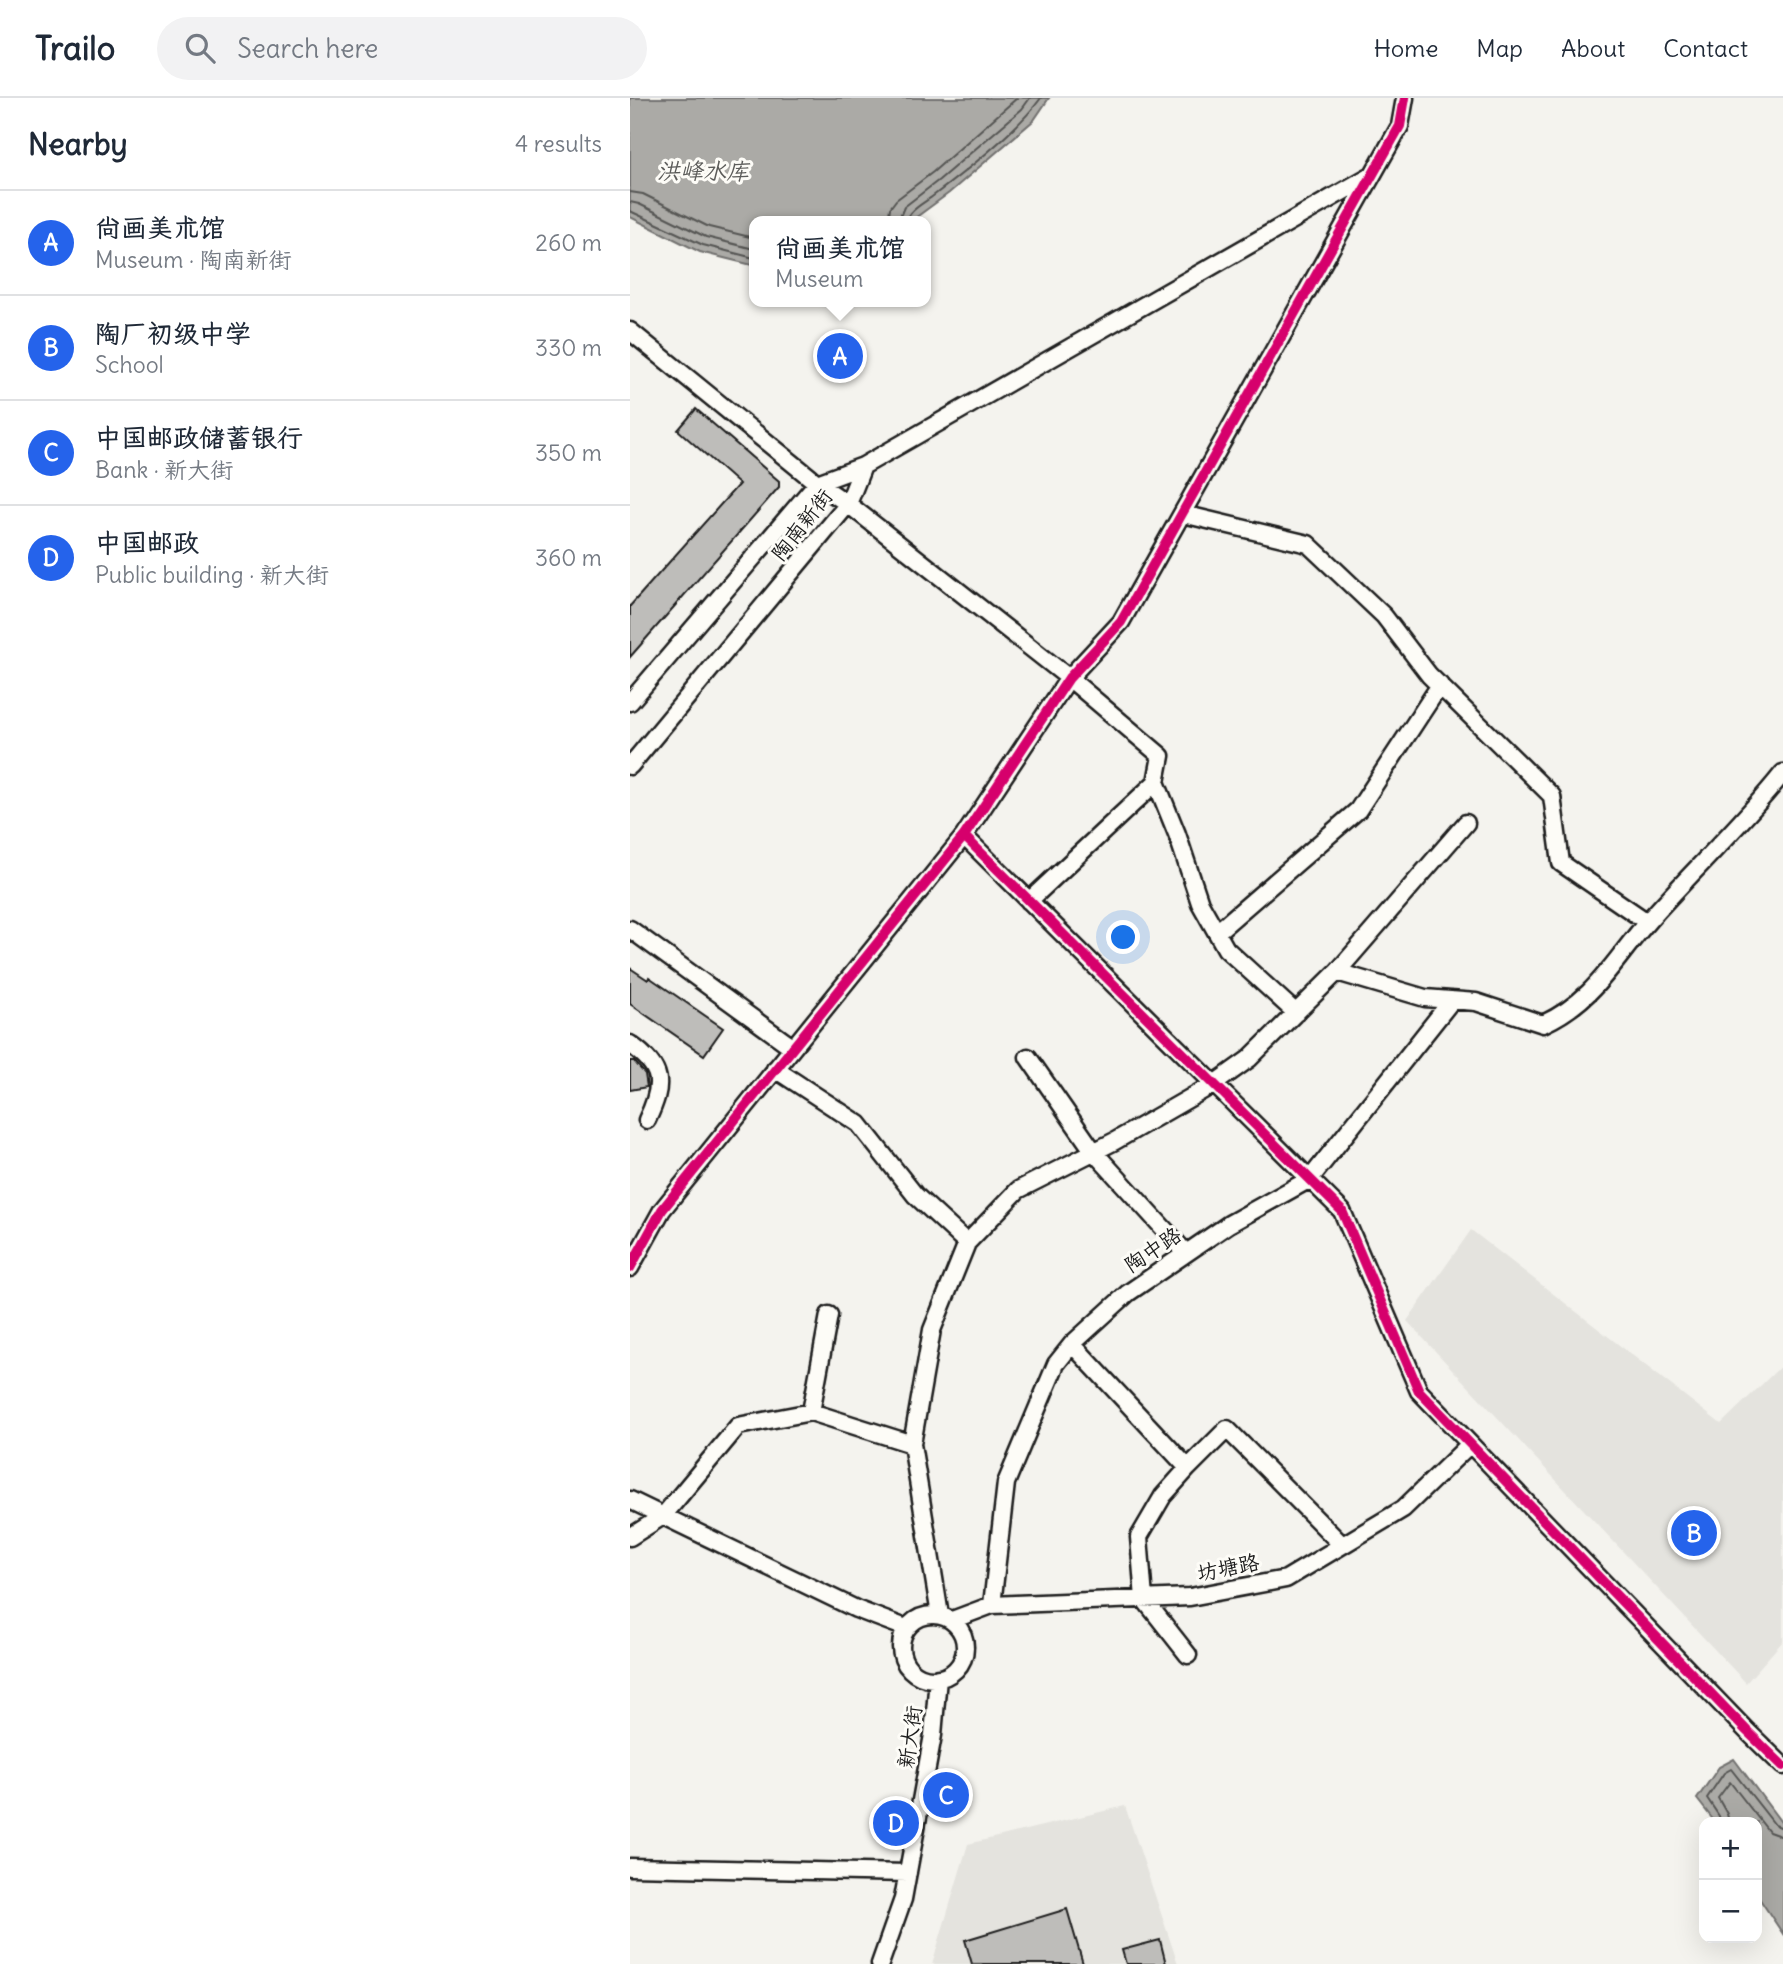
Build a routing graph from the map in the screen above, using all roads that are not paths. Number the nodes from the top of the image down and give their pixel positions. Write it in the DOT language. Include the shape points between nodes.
graph roads {
  1 [pos="1405,98"];
  2 [pos="1370,176"];
  3 [pos="630,331"];
  4 [pos="863,466"];
  5 [pos="817,484"];
  6 [pos="848,504"];
  7 [pos="1183,514"];
  8 [pos="1069,678"];
  9 [pos="1440,685"];
  10 [pos="630,702"];
  11 [pos="630,766"];
  12 [pos="1783,773"];
  13 [pos="1156,782"];
  14 [pos="1466,823"];
  15 [pos="964,836"];
  16 [pos="1029,901"];
  17 [pos="1647,922"];
  18 [pos="630,929"];
  19 [pos="1217,932"];
  20 [pos="1338,972"];
  21 [pos="1452,1000"];
  22 [pos="1296,1013"];
  23 [pos="630,1044"];
  24 [pos="792,1047"];
  25 [pos="1028,1057"];
  26 [pos="775,1069"];
  27 [pos="1214,1084"];
  28 [pos="646,1120"];
  29 [pos="1094,1152"];
  30 [pos="1310,1179"];
  31 [pos="967,1243"];
  32 [pos="1186,1253"];
  33 [pos="630,1268"];
  34 [pos="829,1315"];
  35 [pos="1072,1344"];
  36 [pos="811,1412"];
  37 [pos="912,1444"];
  38 [pos="1470,1444"];
  39 [pos="1188,1468"];
  40 [pos="630,1500"];
  41 [pos="663,1516"];
  42 [pos="630,1537"];
  43 [pos="1342,1545"];
  44 [pos="1144,1599"];
  45 [pos="992,1605"];
  46 [pos="946,1617"];
  47 [pos="906,1628"];
  48 [pos="1188,1655"];
  49 [pos="939,1678"];
  50 [pos="1783,1766"];
  51 [pos="630,1867"];
  52 [pos="908,1873"];
  53 [pos="880,1964"];
  1 -- 2 [label="street" via="1400,126"];
  2 -- 4 [label="street"];
  2 -- 7 [label="street"];
  3 -- 5 [label="street"];
  4 -- 5 [label="street, 陶南新街"];
  4 -- 6 [label="street, 陶南新街"];
  5 -- 6 [label="street"];
  5 -- 10 [label="street, 陶南新街"];
  6 -- 8 [label="street"];
  6 -- 11 [label="street, 陶南新街"];
  7 -- 8 [label="street" via="1121,622"];
  7 -- 9 [label="street" via="1308,544 1384,616"];
  8 -- 13 [label="street" via="1161,756"];
  8 -- 15 [label="street"];
  9 -- 17 [label="street" via="1552,796 1561,863"];
  9 -- 19 [label="street" via="1358,810"];
  12 -- 17 [label="street"];
  13 -- 16 [label="street"];
  13 -- 19 [label="street" via="1200,903"];
  14 -- 20 [label="street"];
  15 -- 16 [label="street"];
  15 -- 24 [label="street"];
  16 -- 27 [label="street"];
  17 -- 21 [label="street" via="1601,981 1566,1014 1543,1024 1476,1002"];
  18 -- 24 [label="street"];
  19 -- 22 [label="street" via="1226,949"];
  20 -- 21 [label="street" via="1425,998"];
  20 -- 22 [label="street"];
  21 -- 30 [label="street, 陶中路"];
  22 -- 27 [label="street" via="1249,1059"];
  23 -- 28 [label="street" via="647,1056 657,1073 657,1100"];
  24 -- 26 [label="street"];
  25 -- 29 [label="street"];
  26 -- 31 [label="street" via="859,1124 915,1195"];
  26 -- 33 [label="street" via="663,1210"];
  27 -- 29 [label="street"];
  27 -- 30 [label="street"];
  29 -- 31 [label="street" via="1018,1190"];
  29 -- 32 [label="street"];
  30 -- 32 [label="street, 陶中路"];
  30 -- 38 [label="street" via="1342,1211 1419,1391"];
  31 -- 37 [label="street" via="932,1330"];
  32 -- 35 [label="street, 陶中路" via="1128,1293"];
  34 -- 36 [label="street"];
  35 -- 39 [label="street"];
  35 -- 45 [label="street, 陶中路" via="1056,1364 1006,1483"];
  36 -- 37 [label="street"];
  36 -- 41 [label="street" via="738,1426"];
  37 -- 46 [label="street"];
  38 -- 43 [label="street, 坊塘路" via="1403,1509"];
  38 -- 50 [label="street"];
  39 -- 43 [label="street" via="1227,1429"];
  39 -- 44 [label="street" via="1163,1496 1139,1537"];
  40 -- 41 [label="street"];
  41 -- 42 [label="street"];
  41 -- 47 [label="street" via="856,1609"];
  43 -- 44 [label="street, 坊塘路" via="1286,1578 1190,1597"];
  44 -- 45 [label="street, 坊塘路"];
  44 -- 48 [label="street"];
  45 -- 46 [label="street, 坊塘路"];
  46 -- 47 [label="street" via="927,1615"];
  46 -- 49 [label="street" via="960,1629 965,1654 960,1665"];
  47 -- 49 [label="street" via="901,1640 905,1664 926,1678"];
  49 -- 52 [label="street, 新大街"];
  51 -- 52 [label="street"];
  52 -- 53 [label="street, 新大街"];
}
